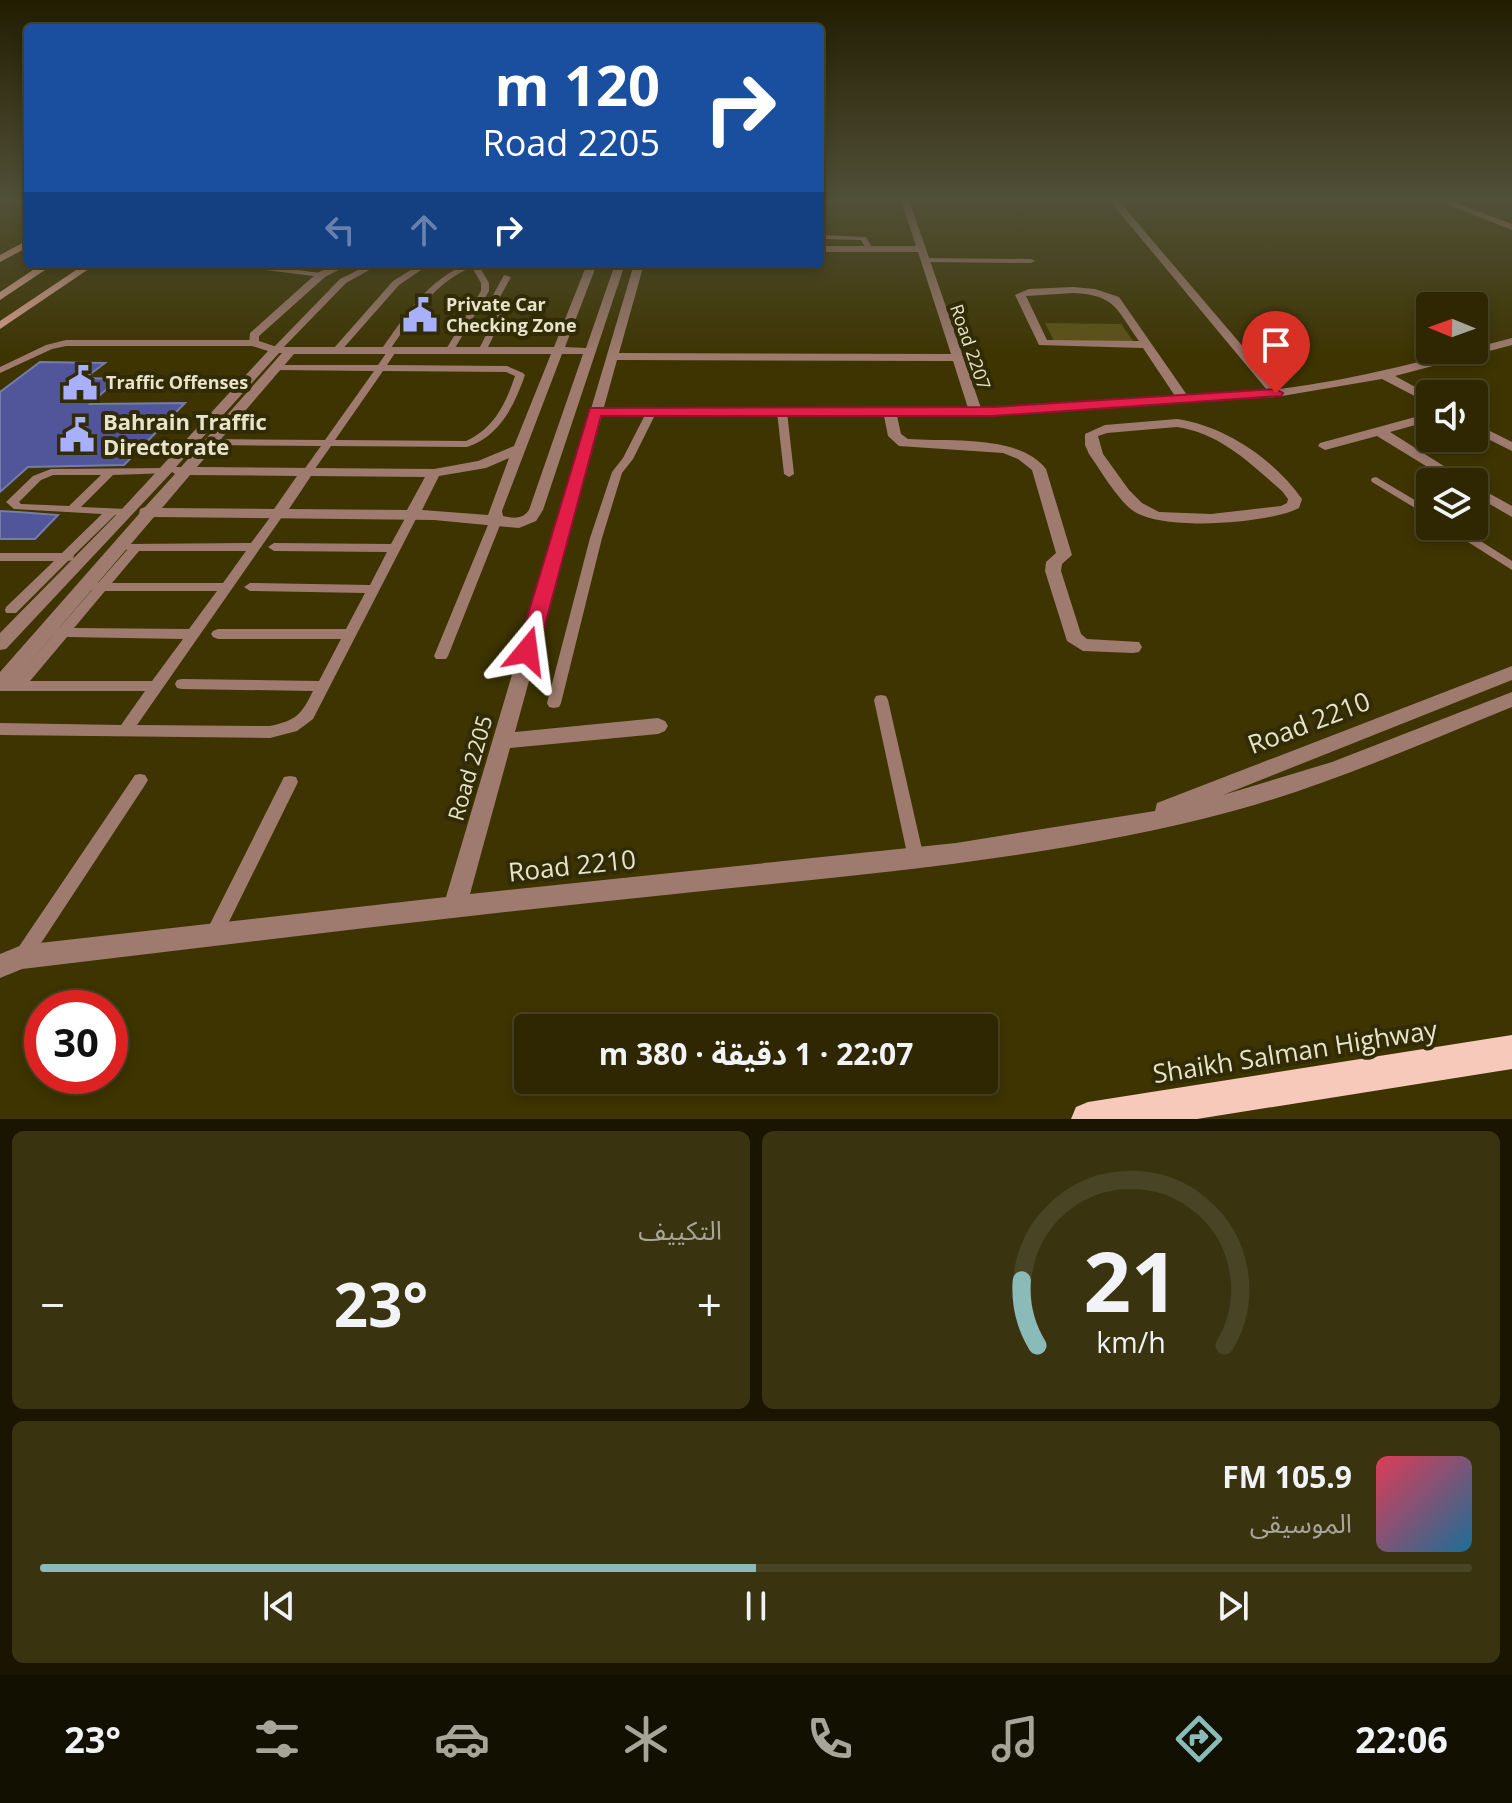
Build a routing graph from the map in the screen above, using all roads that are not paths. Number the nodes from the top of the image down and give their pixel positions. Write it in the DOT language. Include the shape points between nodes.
graph roads {
  1 [pos="897,252"];
  2 [pos="1157,252"];
  3 [pos="922,255"];
  4 [pos="1031,261"];
  5 [pos="43,268"];
  6 [pos="68,268"];
  7 [pos="85,268"];
  8 [pos="300,268"];
  9 [pos="368,268"];
  10 [pos="420,268"];
  11 [pos="463,268"];
  12 [pos="476,268"];
  13 [pos="590,268"];
  14 [pos="619,268"];
  15 [pos="638,268"];
  16 [pos="326,270"];
  17 [pos="507,277"];
  18 [pos="0,297"];
  19 [pos="0,317"];
  20 [pos="0,326"];
  21 [pos="253,343"];
  22 [pos="1147,345"];
  23 [pos="1508,345"];
  24 [pos="284,350"];
  25 [pos="337,350"];
  26 [pos="389,350"];
  27 [pos="449,351"];
  28 [pos="482,351"];
  29 [pos="558,351"];
  30 [pos="590,351"];
  31 [pos="612,356"];
  32 [pos="957,358"];
  33 [pos="277,367"];
  34 [pos="381,368"];
  35 [pos="0,370"];
  36 [pos="1382,374"];
  37 [pos="1416,392"];
  38 [pos="1276,393"];
  39 [pos="1184,399"];
  40 [pos="229,402"];
  41 [pos="246,402"];
  42 [pos="1111,405"];
  43 [pos="595,411"];
  44 [pos="652,411"];
  45 [pos="782,412"];
  46 [pos="890,412"];
  47 [pos="976,412"];
  48 [pos="1416,421"];
  49 [pos="1488,425"];
  50 [pos="1133,427"];
  51 [pos="1379,431"];
  52 [pos="1488,434"];
  53 [pos="1512,438"];
  54 [pos="211,442"];
  55 [pos="328,443"];
  56 [pos="1325,446"];
  57 [pos="1512,447"];
  58 [pos="520,448"];
  59 [pos="1439,468"];
  60 [pos="111,471"];
  61 [pos="166,471"];
  62 [pos="186,471"];
  63 [pos="308,471"];
  64 [pos="434,473"];
  65 [pos="789,474"];
  66 [pos="1376,480"];
  67 [pos="1488,497"];
  68 [pos="1416,505"];
  69 [pos="71,510"];
  70 [pos="119,512"];
  71 [pos="149,512"];
  72 [pos="1512,512"];
  73 [pos="278,514"];
  74 [pos="412,515"];
  75 [pos="496,520"];
  76 [pos="1471,540"];
  77 [pos="118,547"];
  78 [pos="136,547"];
  79 [pos="254,547"];
  80 [pos="274,547"];
  81 [pos="395,548"];
  82 [pos="64,556"];
  83 [pos="0,557"];
  84 [pos="84,557"];
  85 [pos="1512,566"];
  86 [pos="83,587"];
  87 [pos="101,587"];
  88 [pos="226,587"];
  89 [pos="250,587"];
  90 [pos="374,589"];
  91 [pos="6,609"];
  92 [pos="32,611"];
  93 [pos="60,613"];
  94 [pos="42,632"];
  95 [pos="62,632"];
  96 [pos="193,634"];
  97 [pos="218,634"];
  98 [pos="350,634"];
  99 [pos="0,644"];
  100 [pos="1133,647"];
  101 [pos="441,656"];
  102 [pos="1512,673"];
  103 [pos="182,684"];
  104 [pos="0,685"];
  105 [pos="17,686"];
  106 [pos="156,686"];
  107 [pos="323,686"];
  108 [pos="1512,699"];
  109 [pos="881,700"];
  110 [pos="554,703"];
  111 [pos="658,726"];
  112 [pos="0,729"];
  113 [pos="125,730"];
  114 [pos="502,741"];
  115 [pos="140,780"];
  116 [pos="290,782"];
  117 [pos="1126,824"];
  118 [pos="916,858"];
  119 [pos="455,906"];
  120 [pos="214,934"];
  121 [pos="7,958"];
  122 [pos="1512,1052"];
  123 [pos="1088,1119"];
  1 -- 3 [label="street"];
  2 -- 38 [label="street"];
  3 -- 4 [label="lane"];
  3 -- 32 [label="street, Road 2207"];
  5 -- 18 [label="main road"];
  6 -- 19 [label="main road"];
  7 -- 20 [label="main road"];
  8 -- 16 [label="lane"];
  9 -- 24 [label="lane" via="343,281"];
  10 -- 25 [label="lane" via="396,283"];
  11 -- 26 [label="lane" via="434,284"];
  12 -- 27 [label="lane" via="485,291"];
  13 -- 29 [label="street"];
  14 -- 30 [label="street"];
  15 -- 31 [label="street, Road 2205"];
  16 -- 21 [label="street" via="254,335"];
  17 -- 28 [label="lane" via="496,297 503,309"];
  21 -- 24 [label="street"];
  21 -- 35 [label="lane" via="66,343"];
  22 -- 22 [label="street" via="1112,297 1020,295 1043,343"];
  22 -- 39 [label="street"];
  23 -- 36 [label="street"];
  24 -- 25 [label="street"];
  24 -- 33 [label="street"];
  24 -- 40 [label="street"];
  25 -- 26 [label="street"];
  26 -- 27 [label="street"];
  26 -- 34 [label="lane"];
  27 -- 28 [label="street"];
  28 -- 29 [label="street"];
  29 -- 30 [label="street"];
  29 -- 58 [label="street"];
  30 -- 75 [label="street" via="536,510 519,523"];
  31 -- 32 [label="street"];
  31 -- 43 [label="street, Road 2205"];
  32 -- 47 [label="street, Road 2207"];
  33 -- 34 [label="lane"];
  33 -- 41 [label="street"];
  34 -- 55 [label="lane"];
  34 -- 55 [label="lane" via="507,369 520,375 497,425 474,442"];
  36 -- 37 [label="street"];
  36 -- 38 [label="street"];
  38 -- 39 [label="street"];
  39 -- 42 [label="street"];
  40 -- 41 [label="street"];
  40 -- 61 [label="street"];
  41 -- 54 [label="street"];
  42 -- 47 [label="street"];
  42 -- 50 [label="street"];
  43 -- 44 [label="street"];
  43 -- 114 [label="street, Road 2205"];
  44 -- 45 [label="street"];
  44 -- 110 [label="lane" via="617,472"];
  45 -- 46 [label="street"];
  45 -- 65 [label="lane"];
  46 -- 47 [label="street"];
  46 -- 100 [label="street" via="895,436 904,443 1003,449 1034,462 1064,555 1054,562 1053,571 1073,637 1083,645"];
  48 -- 51 [label="street"];
  49 -- 53 [label="street"];
  50 -- 50 [label="street" via="1098,431 1090,441 1129,499 1151,516 1175,519 1294,505 1287,488 1209,430 1177,423"];
  51 -- 56 [label="street"];
  51 -- 59 [label="street"];
  52 -- 57 [label="street"];
  54 -- 55 [label="lane"];
  54 -- 62 [label="street"];
  55 -- 63 [label="lane"];
  58 -- 64 [label="street" via="481,465"];
  58 -- 75 [label="street"];
  60 -- 61 [label="lane"];
  60 -- 69 [label="lane"];
  60 -- 69 [label="lane" via="45,474 12,502 18,507"];
  61 -- 62 [label="street"];
  61 -- 70 [label="street"];
  62 -- 63 [label="street"];
  62 -- 71 [label="street"];
  63 -- 64 [label="street"];
  63 -- 73 [label="street"];
  64 -- 74 [label="street"];
  66 -- 68 [label="lane"];
  67 -- 72 [label="street"];
  69 -- 70 [label="lane"];
  70 -- 71 [label="street"];
  70 -- 82 [label="lane"];
  70 -- 84 [label="street"];
  71 -- 73 [label="street"];
  71 -- 77 [label="street"];
  73 -- 74 [label="street"];
  73 -- 79 [label="lane"];
  74 -- 75 [label="street"];
  74 -- 81 [label="lane"];
  75 -- 101 [label="lane"];
  76 -- 85 [label="lane"];
  77 -- 78 [label="lane"];
  77 -- 86 [label="street"];
  78 -- 79 [label="lane"];
  78 -- 87 [label="lane"];
  79 -- 88 [label="lane"];
  80 -- 81 [label="lane"];
  81 -- 90 [label="lane"];
  82 -- 83 [label="lane"];
  82 -- 84 [label="lane"];
  82 -- 91 [label="lane"];
  84 -- 92 [label="street"];
  86 -- 87 [label="lane"];
  86 -- 93 [label="street"];
  87 -- 88 [label="lane"];
  87 -- 95 [label="lane"];
  88 -- 96 [label="lane"];
  89 -- 90 [label="lane"];
  90 -- 98 [label="lane"];
  91 -- 92 [label="lane"];
  92 -- 93 [label="street"];
  92 -- 99 [label="street"];
  93 -- 94 [label="street"];
  94 -- 95 [label="lane"];
  94 -- 104 [label="street"];
  95 -- 96 [label="lane"];
  95 -- 105 [label="lane"];
  96 -- 106 [label="lane"];
  97 -- 98 [label="lane"];
  98 -- 107 [label="lane"];
  102 -- 117 [label="street, Road 2210"];
  103 -- 107 [label="lane"];
  104 -- 105 [label="lane"];
  105 -- 106 [label="lane"];
  106 -- 113 [label="lane"];
  107 -- 113 [label="lane" via="308,715 281,731"];
  108 -- 117 [label="street, Road 2210" via="1282,788"];
  109 -- 118 [label="lane"];
  111 -- 114 [label="street"];
  112 -- 113 [label="lane"];
  114 -- 119 [label="street, Road 2205"];
  115 -- 121 [label="lane"];
  116 -- 120 [label="lane"];
  117 -- 118 [label="street, Road 2210"];
  118 -- 119 [label="street, Road 2210"];
  119 -- 120 [label="street, Road 2210"];
  120 -- 121 [label="street, Road 2210"];
  122 -- 123 [label="main road, Shaikh Salman Highway"];
}
